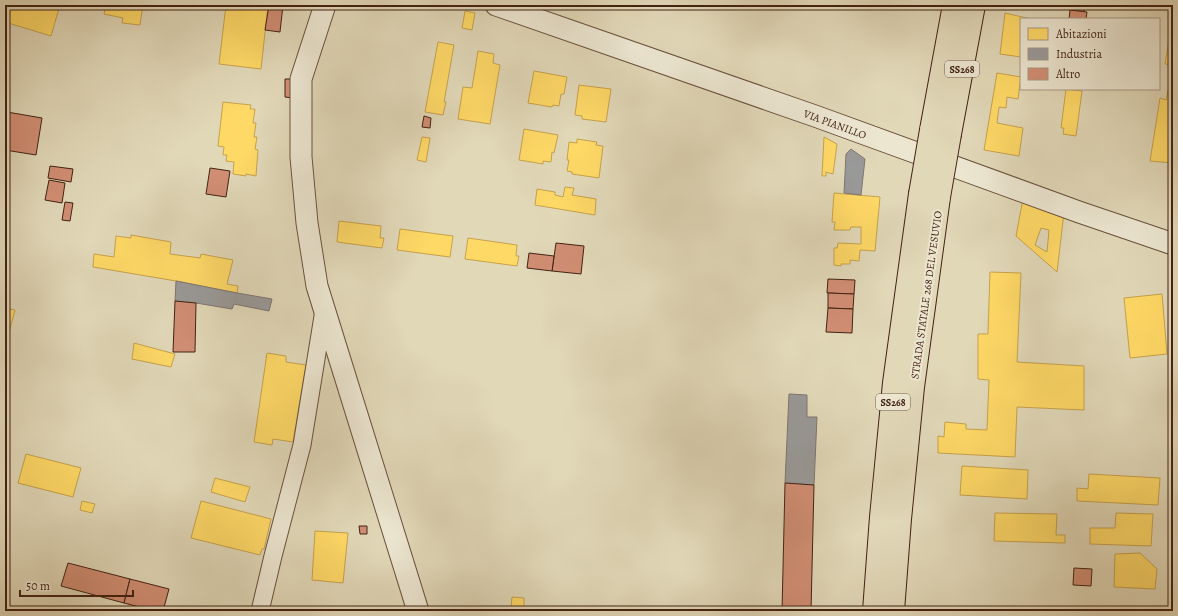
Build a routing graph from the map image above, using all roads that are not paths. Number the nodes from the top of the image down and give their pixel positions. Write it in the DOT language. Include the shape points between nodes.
graph roads {
  1 [pos="324,5"];
  2 [pos="496,5"];
  3 [pos="954,5"];
  4 [pos="974,5"];
  5 [pos="941,132"];
  6 [pos="930,195"];
  7 [pos="1173,244"];
  8 [pos="324,310"];
  9 [pos="260,611"];
  10 [pos="418,611"];
  11 [pos="874,611"];
  12 [pos="893,611"];
  1 -- 8 [label="street" via="301,79 301,157 307,223 317,286"];
  2 -- 7 [label="street, VIA PIANILLO"];
  3 -- 5 [label="highway, STRADA STATALE 268 DEL VESUVIO / SS268"];
  4 -- 5 [label="highway, STRADA STATALE 268 DEL VESUVIO / SS268"];
  5 -- 6 [label="highway, STRADA STATALE 268 DEL VESUVIO / SS268, bridge"];
  6 -- 11 [label="highway, STRADA STATALE 268 DEL VESUVIO / SS268" via="894,383"];
  6 -- 12 [label="highway, STRADA STATALE 268 DEL VESUVIO / SS268"];
  8 -- 9 [label="street" via="302,445"];
  8 -- 10 [label="street"];
}
